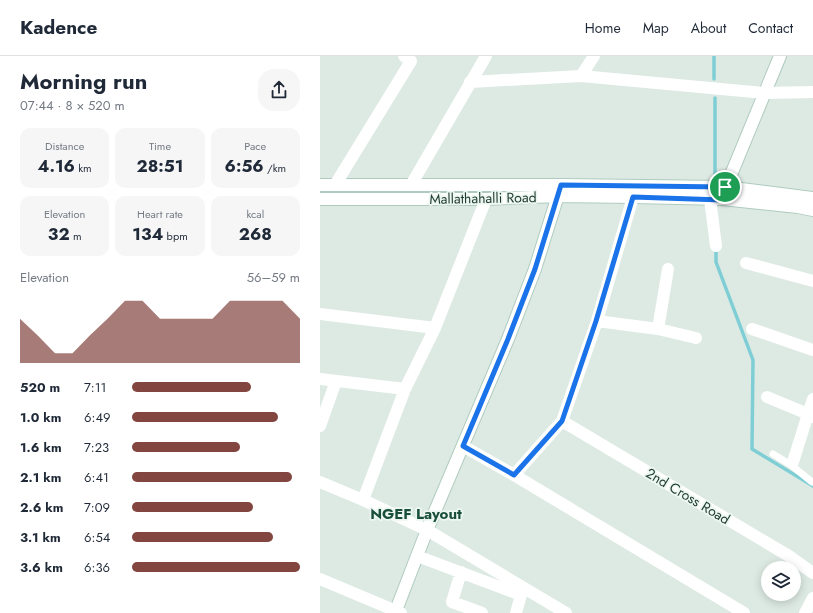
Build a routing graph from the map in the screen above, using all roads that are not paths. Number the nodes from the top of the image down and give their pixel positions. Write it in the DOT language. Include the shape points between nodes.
graph roads {
  1 [pos="486,56"];
  2 [pos="594,56"];
  3 [pos="780,56"];
  4 [pos="410,58"];
  5 [pos="581,76"];
  6 [pos="470,82"];
  7 [pos="813,92"];
  8 [pos="765,93"];
  9 [pos="320,185"];
  10 [pos="335,185"];
  11 [pos="410,186"];
  12 [pos="725,187"];
  13 [pos="559,191"];
  14 [pos="633,197"];
  15 [pos="813,198"];
  16 [pos="320,199"];
  17 [pos="486,199"];
  18 [pos="716,199"];
  19 [pos="813,210"];
  20 [pos="716,246"];
  21 [pos="746,263"];
  22 [pos="668,269"];
  23 [pos="813,281"];
  24 [pos="320,314"];
  25 [pos="596,321"];
  26 [pos="436,328"];
  27 [pos="658,329"];
  28 [pos="752,329"];
  29 [pos="696,338"];
  30 [pos="813,350"];
  31 [pos="320,379"];
  32 [pos="336,381"];
  33 [pos="406,389"];
  34 [pos="767,397"];
  35 [pos="813,399"];
  36 [pos="810,415"];
  37 [pos="562,421"];
  38 [pos="320,426"];
  39 [pos="463,446"];
  40 [pos="774,454"];
  41 [pos="792,464"];
  42 [pos="514,475"];
  43 [pos="320,482"];
  44 [pos="812,482"];
  45 [pos="363,500"];
  46 [pos="427,530"];
  47 [pos="417,556"];
  48 [pos="461,572"];
  49 [pos="813,573"];
  50 [pos="320,579"];
  51 [pos="813,598"];
  52 [pos="397,612"];
  53 [pos="482,613"];
  54 [pos="516,613"];
  55 [pos="566,613"];
  56 [pos="744,613"];
  57 [pos="805,613"];
  1 -- 6 [label="street"];
  2 -- 5 [label="street"];
  3 -- 8 [label="street"];
  4 -- 10 [label="street"];
  5 -- 6 [label="street"];
  5 -- 8 [label="street"];
  6 -- 11 [label="street"];
  7 -- 8 [label="street"];
  8 -- 12 [label="street"];
  9 -- 10 [label="street, Mallathahalli Road"];
  10 -- 11 [label="street, Mallathahalli Road"];
  11 -- 13 [label="street, Mallathahalli Road"];
  12 -- 13 [label="street, Mallathahalli Road"];
  12 -- 15 [label="street, Mallathahalli Road"];
  12 -- 18 [label="street"];
  13 -- 14 [label="street, Mallathahalli Road"];
  13 -- 17 [label="street, Mallathahalli Road"];
  13 -- 39 [label="street" via="522,304"];
  14 -- 18 [label="street, Mallathahalli Road"];
  14 -- 25 [label="street"];
  16 -- 17 [label="street, Mallathahalli Road"];
  17 -- 26 [label="street"];
  18 -- 19 [label="street, Mallathahalli Road"];
  18 -- 20 [label="street"];
  21 -- 23 [label="street"];
  22 -- 27 [label="street"];
  24 -- 26 [label="street"];
  25 -- 27 [label="street"];
  25 -- 37 [label="street"];
  26 -- 33 [label="street"];
  27 -- 29 [label="street"];
  28 -- 30 [label="street"];
  31 -- 32 [label="street"];
  32 -- 33 [label="street"];
  32 -- 38 [label="street"];
  33 -- 45 [label="street"];
  34 -- 36 [label="street"];
  35 -- 36 [label="street"];
  36 -- 41 [label="street"];
  37 -- 42 [label="street"];
  37 -- 49 [label="street, 2nd Cross Road" via="789,556"];
  39 -- 42 [label="street"];
  39 -- 46 [label="street"];
  40 -- 41 [label="lane"];
  41 -- 44 [label="lane"];
  42 -- 56 [label="street"];
  43 -- 45 [label="street"];
  45 -- 46 [label="street"];
  46 -- 47 [label="street"];
  46 -- 55 [label="street"];
  47 -- 48 [label="street"];
  47 -- 52 [label="street"];
  48 -- 53 [label="street" via="452,602"];
  48 -- 54 [label="street" via="521,595"];
  50 -- 52 [label="street"];
  51 -- 57 [label="street"];
}
